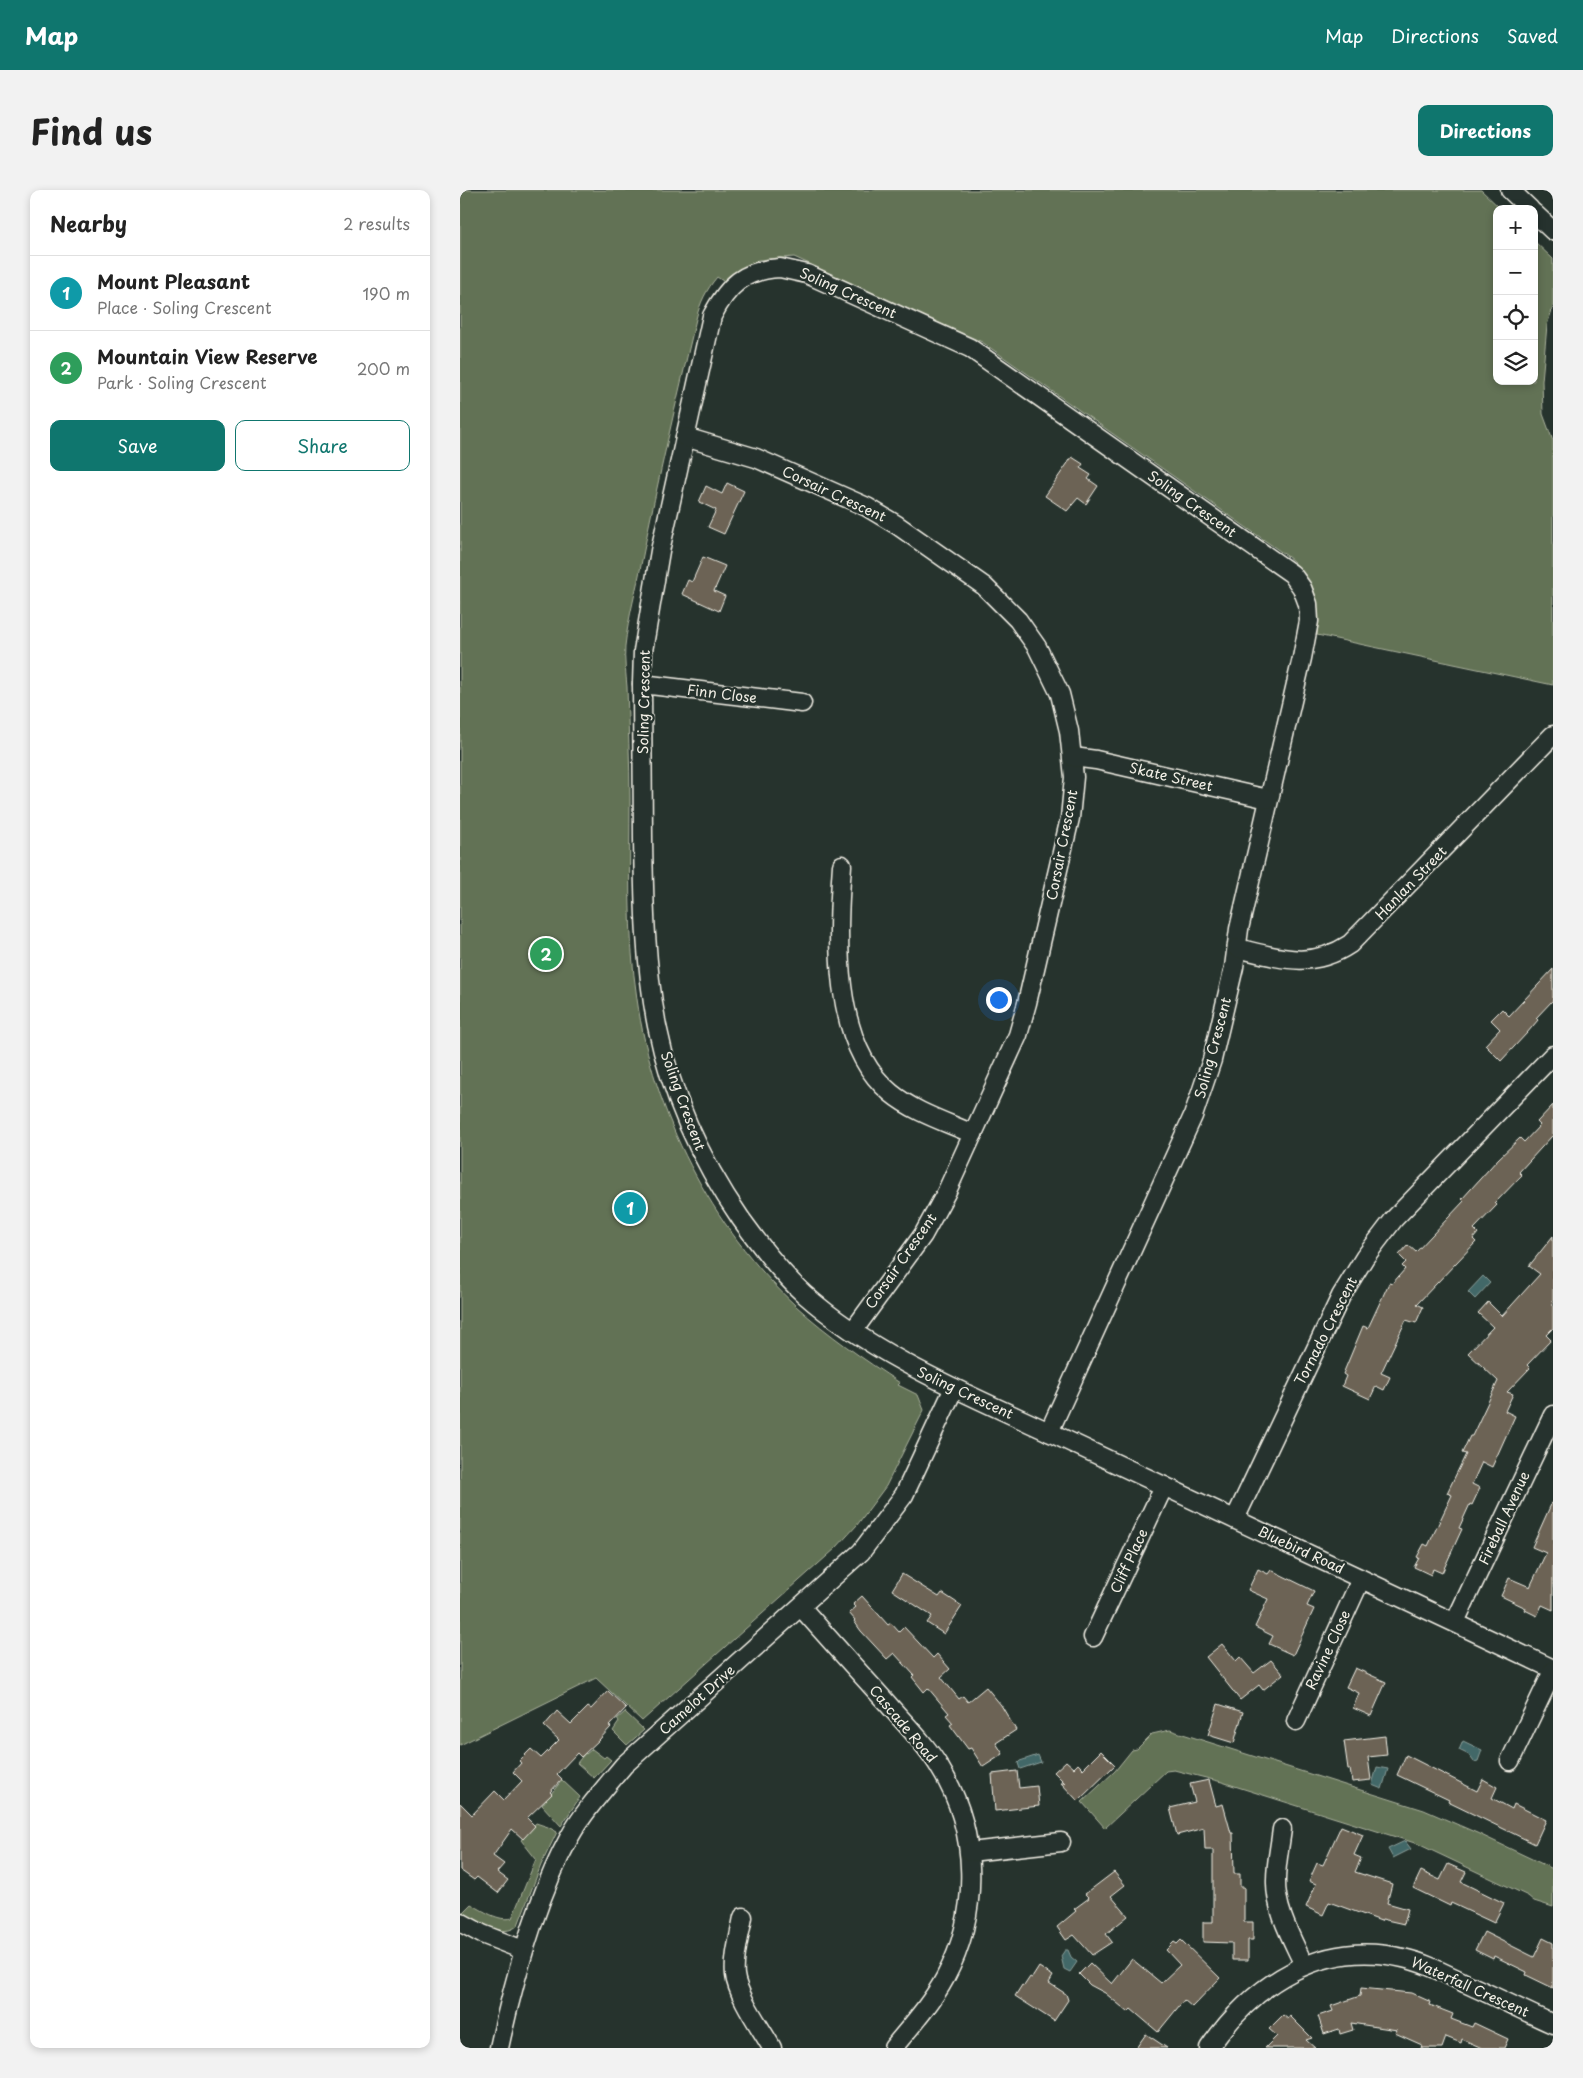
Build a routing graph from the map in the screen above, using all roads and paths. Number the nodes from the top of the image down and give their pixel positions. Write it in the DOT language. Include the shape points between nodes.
graph roads {
  1 [pos="1510,190"];
  2 [pos="1526,205"];
  3 [pos="1538,217"];
  4 [pos="1553,230"];
  5 [pos="685,437"];
  6 [pos="642,684"];
  7 [pos="802,703"];
  8 [pos="1553,735"];
  9 [pos="1073,757"];
  10 [pos="1268,799"];
  11 [pos="842,865"];
  12 [pos="1237,948"];
  13 [pos="1553,1055"];
  14 [pos="973,1134"];
  15 [pos="853,1330"];
  16 [pos="954,1388"];
  17 [pos="1553,1415"];
  18 [pos="1049,1432"];
  19 [pos="1164,1486"];
  20 [pos="1235,1519"];
  21 [pos="1361,1578"];
  22 [pos="801,1607"];
  23 [pos="1455,1622"];
  24 [pos="1093,1637"];
  25 [pos="1553,1670"];
  26 [pos="1296,1721"];
  27 [pos="1510,1761"];
  28 [pos="1282,1829"];
  29 [pos="1061,1842"];
  30 [pos="970,1852"];
  31 [pos="743,1917"];
  32 [pos="460,1922"];
  33 [pos="523,1950"];
  34 [pos="1304,1966"];
  35 [pos="1553,2024"];
  36 [pos="499,2048"];
  37 [pos="772,2048"];
  38 [pos="893,2048"];
  39 [pos="1209,2048"];
  1 -- 2 [label="street"];
  3 -- 4 [label="street"];
  5 -- 6 [label="street, Soling Crescent" via="660,551"];
  5 -- 9 [label="street, Corsair Crescent" via="756,458 867,507 990,591 1018,620 1046,662 1063,703"];
  5 -- 10 [label="street, Soling Crescent" via="712,316 727,291 757,271 780,268 799,271 970,348 1292,574 1302,588 1308,604 1309,621"];
  6 -- 7 [label="street, Finn Close"];
  6 -- 15 [label="street, Soling Crescent" via="644,913 657,1027 673,1082 688,1126 706,1163 764,1252 804,1294"];
  8 -- 12 [label="street, Hanlan Street" via="1360,936 1344,948 1328,956 1301,961"];
  9 -- 10 [label="street, Skate Street"];
  9 -- 14 [label="street, Corsair Crescent" via="1070,818 1027,1003 1014,1044"];
  10 -- 12 [label="street, Soling Crescent"];
  11 -- 14 [label="street" via="838,936 840,973 850,1023 863,1057 879,1081 897,1098"];
  12 -- 18 [label="street, Soling Crescent" via="1212,1060 1198,1102"];
  13 -- 20 [label="street, Tornado Crescent" via="1394,1219 1365,1257 1341,1296"];
  14 -- 15 [label="street, Corsair Crescent" via="923,1234"];
  15 -- 16 [label="street, Soling Crescent" via="913,1368"];
  16 -- 18 [label="street, Soling Crescent"];
  16 -- 22 [label="street, Camelot Drive" via="904,1495 861,1552"];
  17 -- 23 [label="street, Fireball Avenue"];
  18 -- 19 [label="street, Bluebird Road"];
  19 -- 20 [label="street, Bluebird Road"];
  19 -- 24 [label="street, Cliff Place"];
  20 -- 21 [label="street, Bluebird Road"];
  21 -- 23 [label="street, Bluebird Road"];
  21 -- 26 [label="street, Ravine Close"];
  22 -- 30 [label="street, Cascade Road" via="932,1754 955,1796"];
  22 -- 33 [label="street, Camelot Drive" via="624,1765 598,1796 570,1837"];
  23 -- 25 [label="street, Bluebird Road"];
  25 -- 27 [label="street"];
  28 -- 34 [label="street" via="1276,1888 1284,1919"];
  29 -- 30 [label="street"];
  30 -- 38 [label="street, Cascade Road" via="970,1898 957,1954 933,1998"];
  31 -- 37 [label="street" via="735,1978"];
  32 -- 33 [label="street"];
  33 -- 36 [label="street, Camelot Drive"];
  34 -- 35 [label="street, Waterfall Crescent" via="1340,1955 1372,1954 1403,1958 1436,1969"];
  34 -- 39 [label="street, Waterfall Crescent" via="1273,1982 1248,2001"];
}
